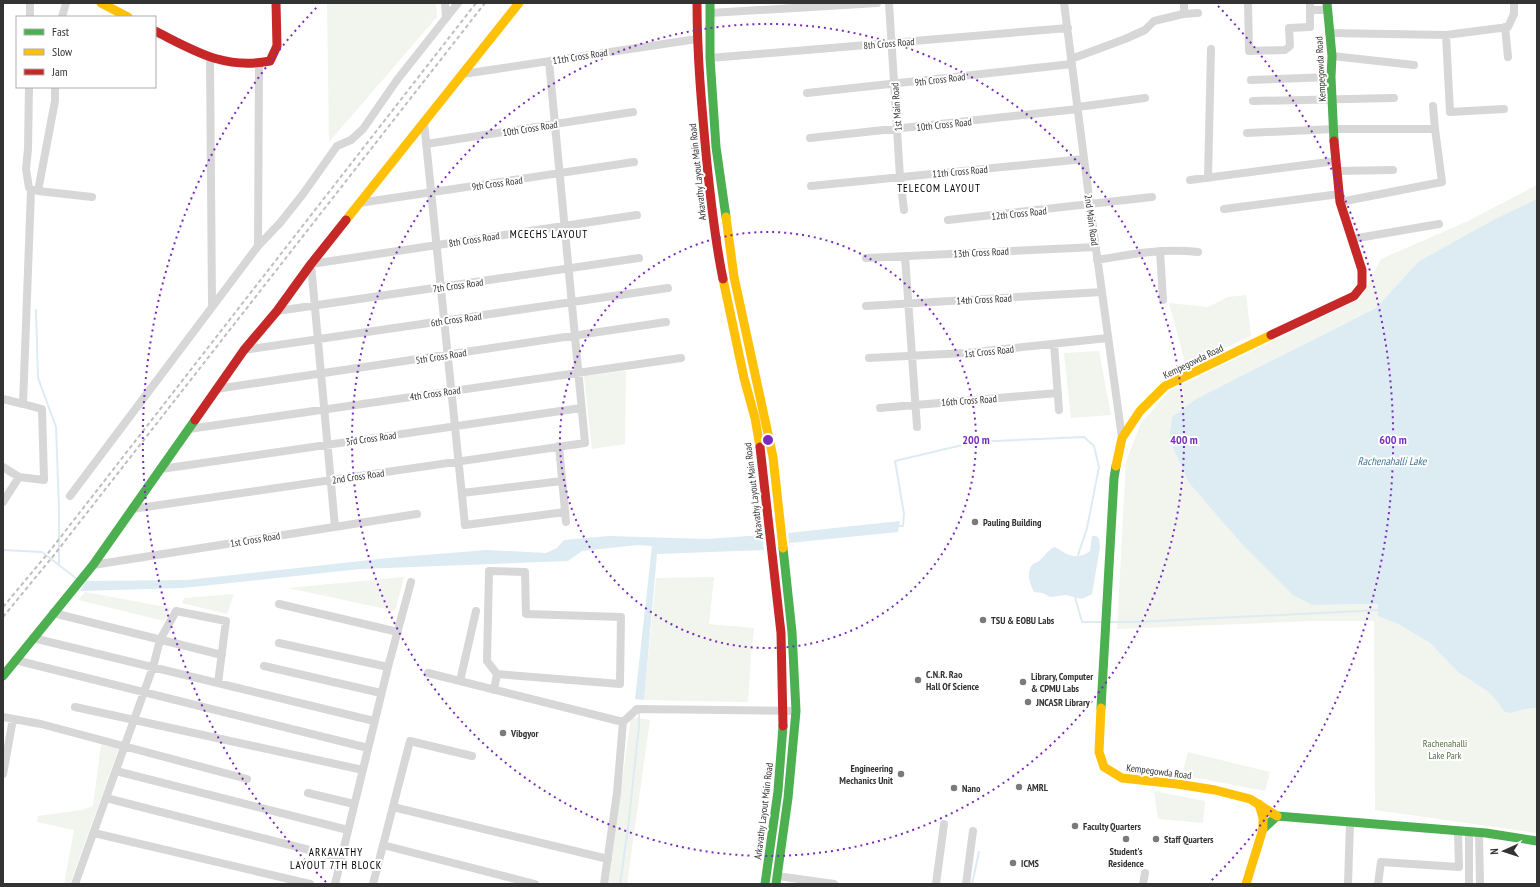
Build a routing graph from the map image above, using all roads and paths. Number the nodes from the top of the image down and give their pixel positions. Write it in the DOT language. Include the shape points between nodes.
graph roads {
  1 [pos="30,3"];
  2 [pos="66,3"];
  3 [pos="101,3"];
  4 [pos="276,3"];
  5 [pos="445,3"];
  6 [pos="458,3"];
  7 [pos="519,3"];
  8 [pos="697,3"];
  9 [pos="710,3"];
  10 [pos="876,3"];
  11 [pos="889,3"];
  12 [pos="1064,3"];
  13 [pos="1184,3"];
  14 [pos="1248,3"];
  15 [pos="1514,3"];
  16 [pos="1310,6"];
  17 [pos="1327,6"];
  18 [pos="710,13"];
  19 [pos="1198,13"];
  20 [pos="1184,14"];
  21 [pos="30,16"];
  22 [pos="62,16"];
  23 [pos="126,16"];
  24 [pos="446,18"];
  25 [pos="1505,27"];
  26 [pos="1068,28"];
  27 [pos="156,31"];
  28 [pos="1329,33"];
  29 [pos="1446,34"];
  30 [pos="697,39"];
  31 [pos="891,43"];
  32 [pos="1210,49"];
  33 [pos="1332,56"];
  34 [pos="1508,56"];
  35 [pos="210,58"];
  36 [pos="710,58"];
  37 [pos="549,61"];
  38 [pos="1072,61"];
  39 [pos="259,64"];
  40 [pos="1414,65"];
  41 [pos="463,74"];
  42 [pos="1331,77"];
  43 [pos="1251,80"];
  44 [pos="894,85"];
  45 [pos="29,88"];
  46 [pos="55,88"];
  47 [pos="807,93"];
  48 [pos="1145,98"];
  49 [pos="1332,98"];
  50 [pos="1394,98"];
  51 [pos="1253,101"];
  52 [pos="1433,106"];
  53 [pos="1078,108"];
  54 [pos="1504,109"];
  55 [pos="633,112"];
  56 [pos="424,122"];
  57 [pos="555,124"];
  58 [pos="897,128"];
  59 [pos="1334,129"];
  60 [pos="1435,129"];
  61 [pos="1247,133"];
  62 [pos="810,138"];
  63 [pos="426,144"];
  64 [pos="1084,159"];
  65 [pos="1336,161"];
  66 [pos="634,162"];
  67 [pos="1393,170"];
  68 [pos="1337,171"];
  69 [pos="559,174"];
  70 [pos="900,177"];
  71 [pos="1208,178"];
  72 [pos="1190,180"];
  73 [pos="811,186"];
  74 [pos="34,190"];
  75 [pos="431,192"];
  76 [pos="92,197"];
  77 [pos="1152,197"];
  78 [pos="1340,198"];
  79 [pos="359,203"];
  80 [pos="1090,205"];
  81 [pos="1224,209"];
  82 [pos="904,210"];
  83 [pos="637,215"];
  84 [pos="948,220"];
  85 [pos="1439,224"];
  86 [pos="564,226"];
  87 [pos="1352,239"];
  88 [pos="436,245"];
  89 [pos="258,246"];
  90 [pos="1096,247"];
  91 [pos="1160,251"];
  92 [pos="1198,252"];
  93 [pos="905,256"];
  94 [pos="639,258"];
  95 [pos="866,258"];
  96 [pos="1097,260"];
  97 [pos="311,264"];
  98 [pos="568,269"];
  99 [pos="734,277"];
  100 [pos="722,280"];
  101 [pos="441,287"];
  102 [pos="668,288"];
  103 [pos="1102,292"];
  104 [pos="1163,300"];
  105 [pos="571,302"];
  106 [pos="908,303"];
  107 [pos="315,305"];
  108 [pos="212,306"];
  109 [pos="866,306"];
  110 [pos="277,311"];
  111 [pos="444,320"];
  112 [pos="666,322"];
  113 [pos="575,336"];
  114 [pos="1108,338"];
  115 [pos="318,339"];
  116 [pos="1054,344"];
  117 [pos="244,350"];
  118 [pos="448,355"];
  119 [pos="912,356"];
  120 [pos="680,358"];
  121 [pos="869,358"];
  122 [pos="578,372"];
  123 [pos="321,374"];
  124 [pos="216,390"];
  125 [pos="451,391"];
  126 [pos="1058,393"];
  127 [pos="3,399"];
  128 [pos="23,404"];
  129 [pos="915,404"];
  130 [pos="581,408"];
  131 [pos="880,408"];
  132 [pos="324,409"];
  133 [pos="1059,410"];
  134 [pos="455,426"];
  135 [pos="917,427"];
  136 [pos="189,429"];
  137 [pos="1122,438"];
  138 [pos="328,445"];
  139 [pos="560,446"];
  140 [pos="459,462"];
  141 [pos="3,466"];
  142 [pos="161,469"];
  143 [pos="19,477"];
  144 [pos="331,480"];
  145 [pos="562,481"];
  146 [pos="462,493"];
  147 [pos="70,496"];
  148 [pos="3,502"];
  149 [pos="132,509"];
  150 [pos="565,512"];
  151 [pos="417,514"];
  152 [pos="566,522"];
  153 [pos="335,527"];
  154 [pos="93,565"];
  155 [pos="411,582"];
  156 [pos="279,604"];
  157 [pos="476,611"];
  158 [pos="54,613"];
  159 [pos="398,632"];
  160 [pos="33,638"];
  161 [pos="160,640"];
  162 [pos="279,643"];
  163 [pos="222,655"];
  164 [pos="15,660"];
  165 [pos="264,666"];
  166 [pos="152,667"];
  167 [pos="388,667"];
  168 [pos="428,673"];
  169 [pos="497,674"];
  170 [pos="3,676"];
  171 [pos="460,681"];
  172 [pos="218,683"];
  173 [pos="494,690"];
  174 [pos="143,692"];
  175 [pos="381,693"];
  176 [pos="75,707"];
  177 [pos="796,711"];
  178 [pos="782,712"];
  179 [pos="3,716"];
  180 [pos="13,719"];
  181 [pos="134,720"];
  182 [pos="374,721"];
  183 [pos="623,722"];
  184 [pos="124,746"];
  185 [pos="368,748"];
  186 [pos="472,756"];
  187 [pos="362,770"];
  188 [pos="116,771"];
  189 [pos="3,774"];
  190 [pos="247,779"];
  191 [pos="308,793"];
  192 [pos="106,798"];
  193 [pos="354,804"];
  194 [pos="1259,804"];
  195 [pos="393,807"];
  196 [pos="1277,816"];
  197 [pos="1350,823"];
  198 [pos="944,824"];
  199 [pos="1263,829"];
  200 [pos="348,830"];
  201 [pos="973,831"];
  202 [pos="1458,831"];
  203 [pos="94,832"];
  204 [pos="1469,832"];
  205 [pos="1480,833"];
  206 [pos="1537,841"];
  207 [pos="383,845"];
  208 [pos="341,858"];
  209 [pos="608,859"];
  210 [pos="1459,867"];
  211 [pos="1469,868"];
  212 [pos="1145,873"];
  213 [pos="777,880"];
  214 [pos="75,884"];
  215 [pos="310,884"];
  216 [pos="335,884"];
  217 [pos="373,884"];
  218 [pos="535,884"];
  219 [pos="604,884"];
  220 [pos="765,884"];
  221 [pos="834,884"];
  222 [pos="936,884"];
  223 [pos="966,884"];
  224 [pos="1143,884"];
  225 [pos="1246,884"];
  226 [pos="1348,884"];
  227 [pos="1378,884"];
  228 [pos="1469,884"];
  229 [pos="1480,884"];
  1 -- 21 [label="street"];
  2 -- 22 [label="street"];
  3 -- 23 [label="street"];
  4 -- 39 [label="street" via="278,46 270,61"];
  5 -- 24 [label="street"];
  6 -- 24 [label="street"];
  7 -- 41 [label="street"];
  8 -- 30 [label="street, Arkavathy Layout Main Road"];
  9 -- 18 [label="street"];
  10 -- 18 [label="street"];
  11 -- 31 [label="street, 1st Main Road"];
  12 -- 26 [label="street, 2nd Main Road"];
  13 -- 20 [label="street"];
  14 -- 16 [label="street" via="1249,51 1285,50 1290,46 1289,28 1310,26"];
  15 -- 25 [label="street" via="1512,21"];
  16 -- 17 [label="street"];
  17 -- 28 [label="street, Kempegowda Road"];
  18 -- 36 [label="street"];
  19 -- 20 [label="street, 9th Cross Road"];
  20 -- 38 [label="street, 9th Cross Road" via="1154,21 1146,30"];
  24 -- 89 [label="street" via="397,80 363,129 351,140 337,146 303,194"];
  25 -- 29 [label="street"];
  25 -- 34 [label="street"];
  26 -- 31 [label="street, 8th Cross Road"];
  26 -- 38 [label="street, 2nd Main Road"];
  27 -- 35 [label="street"];
  28 -- 29 [label="street"];
  28 -- 33 [label="street, Kempegowda Road"];
  29 -- 54 [label="street" via="1450,112"];
  30 -- 37 [label="street, 11th Cross Road"];
  30 -- 100 [label="street, Arkavathy Layout Main Road" via="705,152"];
  31 -- 36 [label="street, 8th Cross Road"];
  31 -- 44 [label="street, 1st Main Road"];
  32 -- 71 [label="street"];
  33 -- 40 [label="street"];
  33 -- 42 [label="street, Kempegowda Road"];
  35 -- 39 [label="street" via="226,63"];
  35 -- 108 [label="street"];
  36 -- 99 [label="street" via="716,147"];
  37 -- 41 [label="street, 11th Cross Road"];
  37 -- 57 [label="street"];
  38 -- 44 [label="street, 9th Cross Road"];
  38 -- 53 [label="street, 2nd Main Road"];
  39 -- 89 [label="street"];
  41 -- 56 [label="street"];
  42 -- 43 [label="street"];
  42 -- 49 [label="street, Kempegowda Road"];
  44 -- 47 [label="street, 9th Cross Road"];
  44 -- 58 [label="street, 1st Main Road"];
  45 -- 74 [label="street" via="26,169"];
  46 -- 74 [label="street" via="55,101"];
  48 -- 53 [label="street, 10th Cross Road"];
  49 -- 50 [label="street"];
  49 -- 51 [label="street"];
  49 -- 59 [label="street, Kempegowda Road"];
  52 -- 60 [label="street"];
  53 -- 58 [label="street, 10th Cross Road"];
  53 -- 64 [label="street, 2nd Main Road"];
  55 -- 57 [label="street, 10th Cross Road"];
  56 -- 63 [label="street"];
  56 -- 79 [label="street"];
  57 -- 63 [label="street, 10th Cross Road"];
  57 -- 69 [label="street"];
  58 -- 62 [label="street, 10th Cross Road"];
  58 -- 70 [label="street, 1st Main Road"];
  59 -- 60 [label="street"];
  59 -- 61 [label="street"];
  59 -- 65 [label="street, Kempegowda Road"];
  60 -- 78 [label="street" via="1442,182"];
  63 -- 75 [label="street"];
  64 -- 70 [label="street, 11th Cross Road"];
  64 -- 80 [label="street, 2nd Main Road"];
  65 -- 68 [label="street, Kempegowda Road"];
  65 -- 71 [label="street"];
  66 -- 69 [label="street, 9th Cross Road"];
  67 -- 68 [label="street"];
  68 -- 78 [label="street, Kempegowda Road"];
  69 -- 75 [label="street, 9th Cross Road"];
  69 -- 86 [label="street"];
  70 -- 73 [label="street, 11th Cross Road"];
  70 -- 82 [label="street, 1st Main Road"];
  71 -- 72 [label="street"];
  74 -- 76 [label="street"];
  74 -- 128 [label="street"];
  75 -- 79 [label="street, 9th Cross Road"];
  75 -- 88 [label="street"];
  77 -- 80 [label="street, 12th Cross Road"];
  78 -- 81 [label="street"];
  78 -- 87 [label="street, Kempegowda Road"];
  79 -- 97 [label="street"];
  80 -- 84 [label="street, 12th Cross Road"];
  80 -- 90 [label="street, 2nd Main Road"];
  83 -- 86 [label="street, 8th Cross Road"];
  85 -- 87 [label="street"];
  86 -- 88 [label="street, 8th Cross Road"];
  86 -- 98 [label="street"];
  87 -- 137 [label="street, Kempegowda Road" via="1362,270 1362,286 1354,296 1165,386 1140,411"];
  88 -- 97 [label="street, 8th Cross Road"];
  88 -- 101 [label="street"];
  89 -- 108 [label="street"];
  90 -- 93 [label="street, 13th Cross Road"];
  90 -- 96 [label="street, 2nd Main Road"];
  91 -- 92 [label="street"];
  91 -- 96 [label="street"];
  91 -- 104 [label="street"];
  93 -- 95 [label="street, 13th Cross Road"];
  93 -- 106 [label="street"];
  94 -- 98 [label="street, 7th Cross Road"];
  96 -- 103 [label="street, 2nd Main Road"];
  97 -- 107 [label="street"];
  97 -- 110 [label="street"];
  98 -- 101 [label="street, 7th Cross Road"];
  98 -- 105 [label="street"];
  99 -- 100 [label="street"];
  99 -- 177 [label="street" via="773,457 792,632"];
  100 -- 178 [label="street, Arkavathy Layout Main Road" via="755,418 762,459 780,633"];
  101 -- 107 [label="street, 7th Cross Road"];
  101 -- 111 [label="street"];
  102 -- 105 [label="street, 6th Cross Road"];
  103 -- 106 [label="street, 14th Cross Road"];
  103 -- 114 [label="street, 2nd Main Road"];
  105 -- 111 [label="street, 6th Cross Road"];
  105 -- 113 [label="street"];
  106 -- 109 [label="street, 14th Cross Road"];
  106 -- 119 [label="street"];
  107 -- 110 [label="street, 7th Cross Road"];
  107 -- 115 [label="street"];
  108 -- 147 [label="street"];
  110 -- 117 [label="street"];
  111 -- 115 [label="street, 6th Cross Road"];
  111 -- 118 [label="street"];
  112 -- 113 [label="street, 5th Cross Road"];
  113 -- 118 [label="street, 5th Cross Road"];
  113 -- 122 [label="street"];
  114 -- 116 [label="street, 1st Cross Road"];
  114 -- 137 [label="street, 2nd Main Road"];
  115 -- 117 [label="street, 6th Cross Road"];
  115 -- 123 [label="street"];
  116 -- 119 [label="street, 1st Cross Road"];
  116 -- 126 [label="street"];
  117 -- 124 [label="street"];
  118 -- 123 [label="street, 5th Cross Road"];
  118 -- 125 [label="street"];
  119 -- 121 [label="street, 1st Cross Road"];
  119 -- 129 [label="street"];
  120 -- 122 [label="street, 4th Cross Road"];
  122 -- 125 [label="street, 4th Cross Road"];
  122 -- 130 [label="street"];
  123 -- 124 [label="street, 5th Cross Road"];
  123 -- 132 [label="street"];
  124 -- 136 [label="street"];
  125 -- 132 [label="street, 4th Cross Road"];
  125 -- 134 [label="street"];
  126 -- 129 [label="street, 16th Cross Road"];
  126 -- 133 [label="street"];
  127 -- 128 [label="street"];
  128 -- 143 [label="street" via="42,409 44,480"];
  129 -- 131 [label="street, 16th Cross Road"];
  129 -- 135 [label="street"];
  130 -- 134 [label="street, 3rd Cross Road"];
  130 -- 139 [label="street, 2nd Cross Road" via="585,443"];
  132 -- 136 [label="street, 4th Cross Road"];
  132 -- 138 [label="street"];
  134 -- 138 [label="street, 3rd Cross Road"];
  134 -- 140 [label="street"];
  136 -- 142 [label="street"];
  137 -- 194 [label="street, Kempegowda Road" via="1114,478 1099,752 1104,767 1122,778 1215,790 1250,799"];
  138 -- 142 [label="street, 3rd Cross Road"];
  138 -- 144 [label="street"];
  139 -- 140 [label="street, 2nd Cross Road"];
  139 -- 145 [label="street"];
  140 -- 144 [label="street, 2nd Cross Road"];
  140 -- 146 [label="street"];
  141 -- 143 [label="street"];
  142 -- 149 [label="street"];
  143 -- 148 [label="street"];
  144 -- 149 [label="street, 2nd Cross Road"];
  144 -- 153 [label="street"];
  145 -- 146 [label="street"];
  145 -- 150 [label="street"];
  146 -- 150 [label="street" via="465,525"];
  149 -- 154 [label="street"];
  150 -- 152 [label="street"];
  151 -- 153 [label="street, 1st Cross Road"];
  153 -- 154 [label="street, 1st Cross Road"];
  154 -- 158 [label="street"];
  155 -- 159 [label="street"];
  156 -- 159 [label="street"];
  157 -- 171 [label="street"];
  158 -- 160 [label="street"];
  158 -- 161 [label="street"];
  159 -- 167 [label="street"];
  160 -- 164 [label="street"];
  160 -- 166 [label="street"];
  161 -- 163 [label="street"];
  161 -- 163 [label="street" via="176,611 226,622"];
  161 -- 166 [label="street"];
  162 -- 167 [label="street"];
  163 -- 172 [label="street"];
  164 -- 170 [label="street"];
  164 -- 174 [label="street"];
  165 -- 175 [label="street"];
  166 -- 172 [label="street"];
  166 -- 174 [label="street"];
  167 -- 175 [label="street"];
  168 -- 171 [label="street"];
  169 -- 169 [label="street" via="487,661 488,571 525,572 526,614 621,617 620,684"];
  169 -- 173 [label="street"];
  171 -- 173 [label="street"];
  172 -- 182 [label="street"];
  173 -- 183 [label="street"];
  174 -- 181 [label="street"];
  174 -- 185 [label="street"];
  175 -- 182 [label="street"];
  176 -- 181 [label="street"];
  177 -- 178 [label="street"];
  177 -- 213 [label="street" via="789,792"];
  178 -- 183 [label="street" via="648,708 637,709"];
  178 -- 220 [label="street, Arkavathy Layout Main Road" via="778,791"];
  179 -- 180 [label="street"];
  180 -- 184 [label="street"];
  180 -- 189 [label="street"];
  181 -- 184 [label="street"];
  181 -- 187 [label="street"];
  182 -- 185 [label="street"];
  183 -- 209 [label="street"];
  184 -- 188 [label="street"];
  184 -- 190 [label="street"];
  185 -- 187 [label="street"];
  186 -- 195 [label="street" via="410,741"];
  187 -- 193 [label="street"];
  188 -- 192 [label="street"];
  188 -- 200 [label="street"];
  191 -- 193 [label="street"];
  192 -- 203 [label="street"];
  192 -- 208 [label="street"];
  193 -- 200 [label="street"];
  194 -- 196 [label="street, Kempegowda Road"];
  194 -- 199 [label="street"];
  195 -- 207 [label="street"];
  195 -- 209 [label="street"];
  196 -- 197 [label="street, Kempegowda Road"];
  196 -- 199 [label="street"];
  197 -- 202 [label="street, Kempegowda Road"];
  197 -- 226 [label="street"];
  198 -- 222 [label="street"];
  199 -- 225 [label="street"];
  200 -- 208 [label="street"];
  201 -- 223 [label="street"];
  202 -- 204 [label="street, Kempegowda Road"];
  202 -- 210 [label="street"];
  203 -- 214 [label="street"];
  203 -- 215 [label="street"];
  204 -- 205 [label="street, Kempegowda Road"];
  204 -- 211 [label="street"];
  205 -- 206 [label="street, Kempegowda Road"];
  205 -- 229 [label="street"];
  207 -- 217 [label="street"];
  207 -- 218 [label="street"];
  208 -- 216 [label="street"];
  209 -- 219 [label="street"];
  210 -- 211 [label="street"];
  210 -- 227 [label="street" via="1381,862"];
  211 -- 228 [label="street"];
  212 -- 224 [label="street"];
  213 -- 221 [label="street"];
}
